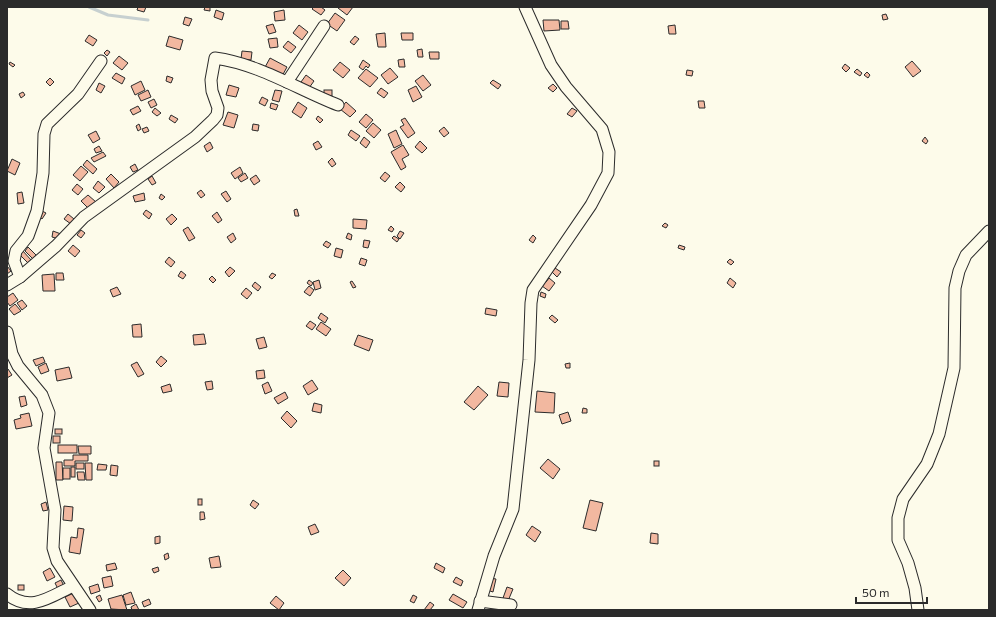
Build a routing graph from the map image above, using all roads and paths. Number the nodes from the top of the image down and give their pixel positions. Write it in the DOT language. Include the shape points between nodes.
graph roads {
  1 [pos="525,7"];
  2 [pos="324,26"];
  3 [pos="101,61"];
  4 [pos="287,82"];
  5 [pos="338,105"];
  6 [pos="989,231"];
  7 [pos="20,277"];
  8 [pos="7,285"];
  9 [pos="7,332"];
  10 [pos="73,586"];
  11 [pos="7,594"];
  12 [pos="511,605"];
  13 [pos="479,606"];
  14 [pos="19,607"];
  15 [pos="90,610"];
  16 [pos="918,610"];
  1 -- 13 [label="street" via="551,65 602,129 609,152 608,173 591,205 533,290 530,303 529,360 513,509 494,556"];
  2 -- 4 [label="street"];
  3 -- 7 [label="street" via="78,94 47,124 37,212 28,236 16,251 14,261"];
  4 -- 5 [label="street"];
  4 -- 7 [label="street" via="230,60 215,58 211,80 218,108 213,120 195,137 84,217 56,246"];
  6 -- 16 [label="street" via="966,255 959,271 955,288 954,368 939,434 927,464 903,499 898,518 898,540 908,563"];
  7 -- 8 [label="street"];
  9 -- 10 [label="street" via="12,354 18,366 42,395 49,413 44,448 55,510 53,548 57,561"];
  10 -- 14 [label="street" via="41,602"];
  10 -- 15 [label="street"];
  11 -- 14 [label="street"];
  12 -- 13 [label="street"];
}
